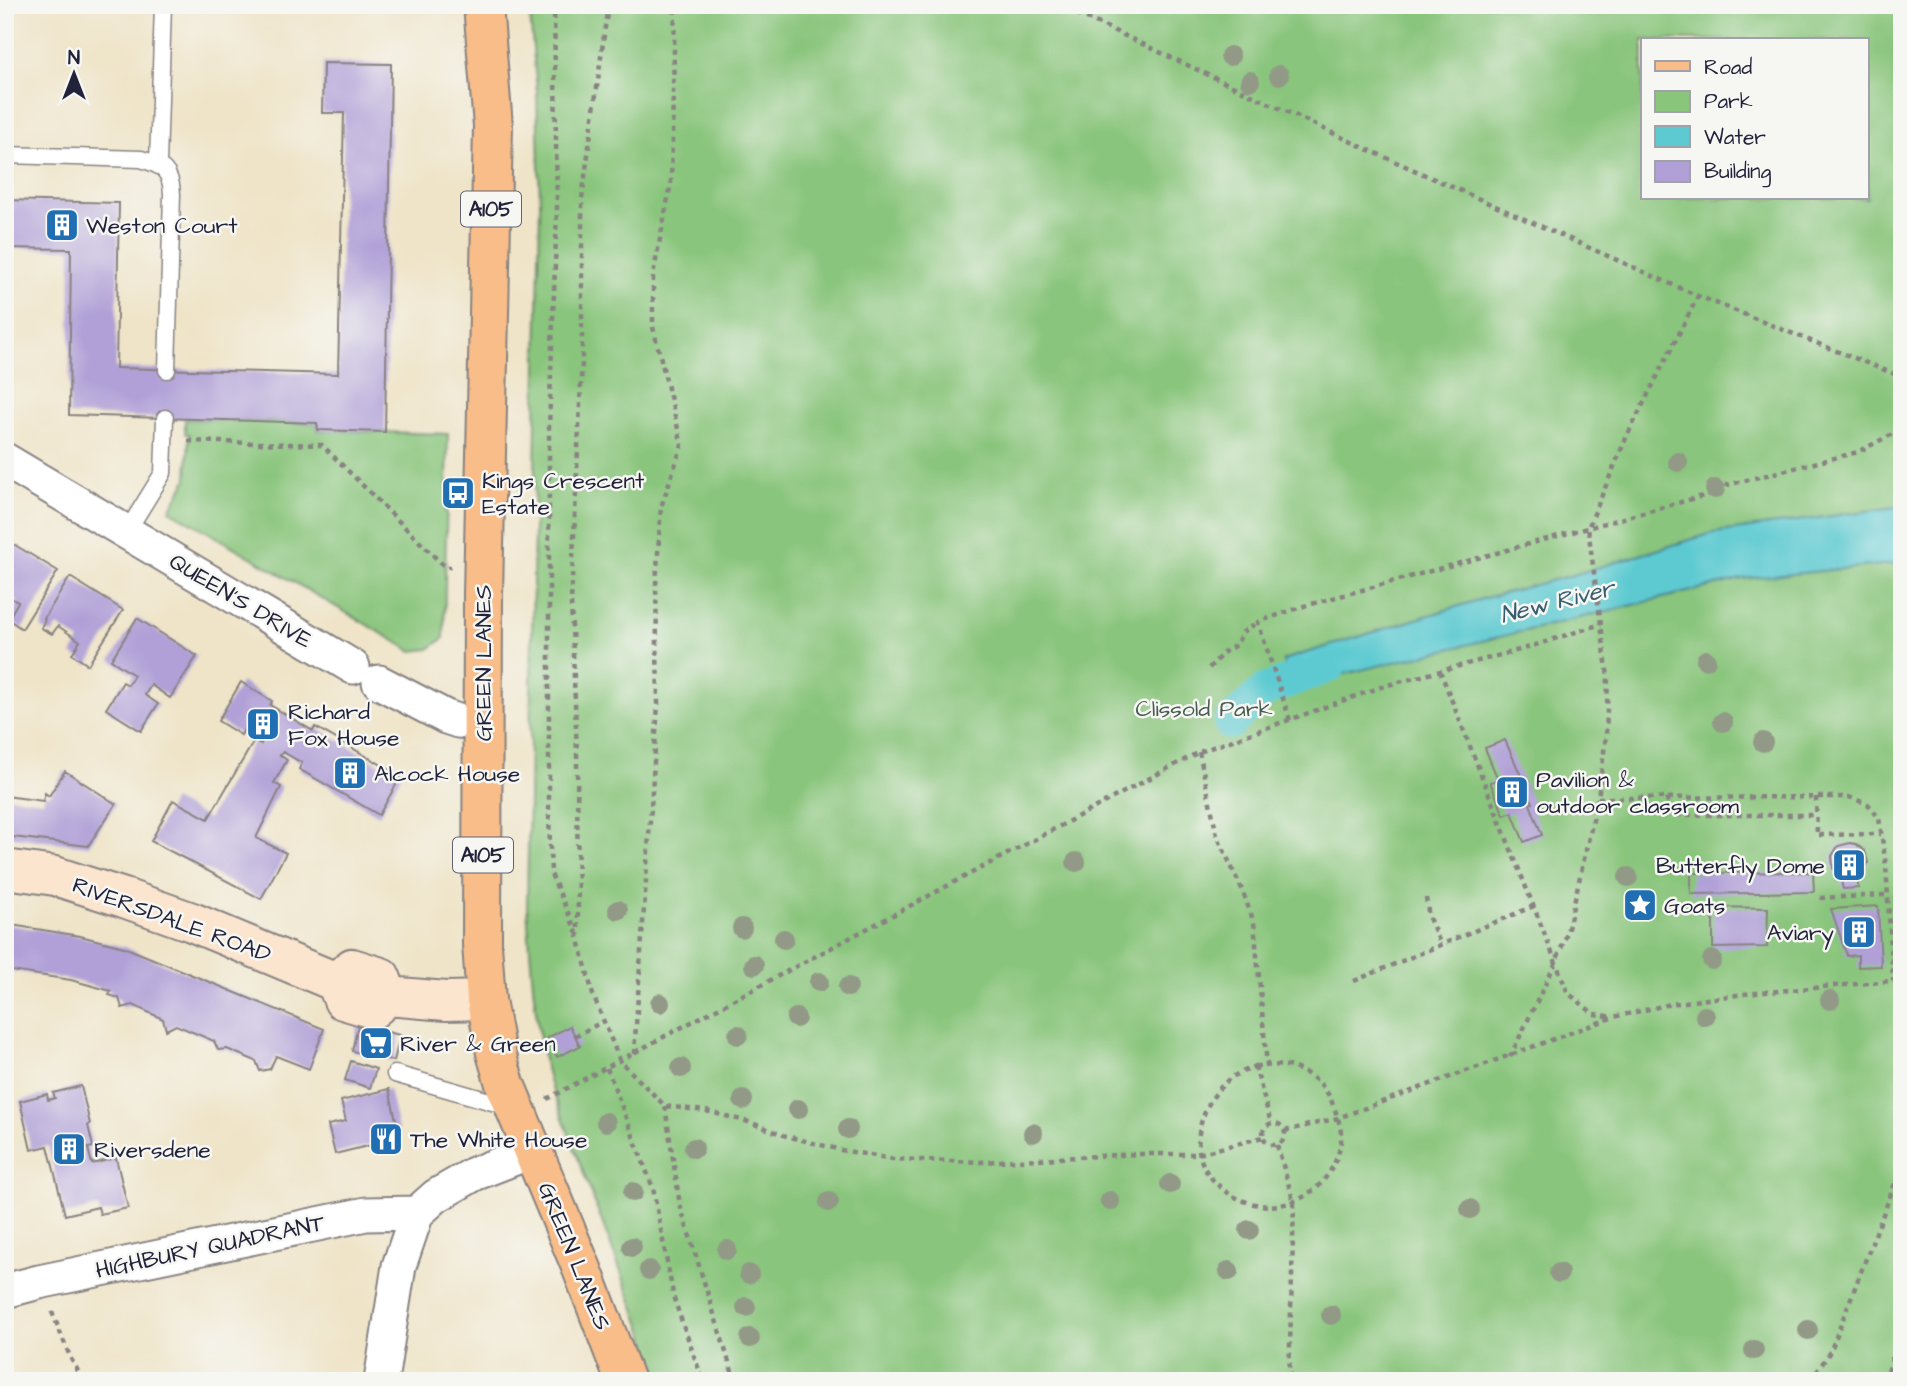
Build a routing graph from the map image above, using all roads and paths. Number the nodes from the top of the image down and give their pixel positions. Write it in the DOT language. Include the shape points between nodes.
graph roads {
  1 [pos="163,5"];
  2 [pos="483,5"];
  3 [pos="554,5"];
  4 [pos="608,5"];
  5 [pos="675,5"];
  6 [pos="1059,5"];
  7 [pos="5,155"];
  8 [pos="158,163"];
  9 [pos="1698,296"];
  10 [pos="167,369"];
  11 [pos="1902,377"];
  12 [pos="165,418"];
  13 [pos="1902,429"];
  14 [pos="164,440"];
  15 [pos="5,460"];
  16 [pos="1588,528"];
  17 [pos="126,533"];
  18 [pos="483,568"];
  19 [pos="1258,622"];
  20 [pos="1601,624"];
  21 [pos="1209,668"];
  22 [pos="1440,671"];
  23 [pos="1290,720"];
  24 [pos="483,723"];
  25 [pos="1199,752"];
  26 [pos="1816,797"];
  27 [pos="1598,798"];
  28 [pos="1666,798"];
  29 [pos="1816,815"];
  30 [pos="1881,834"];
  31 [pos="5,869"];
  32 [pos="1887,895"];
  33 [pos="1426,898"];
  34 [pos="1820,898"];
  35 [pos="1534,906"];
  36 [pos="578,936"];
  37 [pos="1441,945"];
  38 [pos="1556,962"];
  39 [pos="1902,980"];
  40 [pos="1354,981"];
  41 [pos="1893,981"];
  42 [pos="486,1000"];
  43 [pos="1614,1017"];
  44 [pos="604,1021"];
  45 [pos="575,1036"];
  46 [pos="635,1054"];
  47 [pos="1510,1057"];
  48 [pos="620,1061"];
  49 [pos="1255,1066"];
  50 [pos="1267,1066"];
  51 [pos="607,1068"];
  52 [pos="395,1074"];
  53 [pos="530,1104"];
  54 [pos="665,1106"];
  55 [pos="1338,1118"];
  56 [pos="1271,1123"];
  57 [pos="1285,1131"];
  58 [pos="1263,1137"];
  59 [pos="1277,1145"];
  60 [pos="533,1151"];
  61 [pos="1198,1154"];
  62 [pos="1902,1174"];
  63 [pos="1294,1203"];
  64 [pos="417,1213"];
  65 [pos="39,1282"];
  66 [pos="5,1291"];
  67 [pos="1902,1327"];
  68 [pos="84,1381"];
  69 [pos="381,1381"];
  70 [pos="625,1381"];
  71 [pos="704,1381"];
  72 [pos="735,1381"];
  73 [pos="1289,1381"];
  74 [pos="1811,1381"];
  75 [pos="1885,1381"];
  1 -- 8 [label="lane"];
  2 -- 18 [label="main road, GREEN LANES / A105" via="493,127"];
  3 -- 36 [label="path" via="557,209 549,428 549,817 551,874"];
  4 -- 36 [label="path" via="582,199 582,362 571,602"];
  5 -- 46 [label="path" via="671,183 653,275 653,327 681,445 661,507 656,584 658,704"];
  6 -- 9 [label="path"];
  7 -- 8 [label="lane" via="126,157"];
  8 -- 10 [label="lane" via="172,183"];
  9 -- 11 [label="path"];
  9 -- 16 [label="path" via="1627,436"];
  12 -- 14 [label="lane"];
  13 -- 16 [label="path" via="1858,452 1716,485 1708,493"];
  14 -- 17 [label="lane" via="163,473"];
  14 -- 18 [label="path" via="322,445 445,567"];
  15 -- 17 [label="street, QUEEN'S DRIVE"];
  16 -- 19 [label="path"];
  16 -- 20 [label="path"];
  17 -- 24 [label="street, QUEEN'S DRIVE" via="446,718"];
  18 -- 24 [label="main road, GREEN LANES / A105"];
  19 -- 21 [label="path"];
  19 -- 23 [label="path"];
  20 -- 22 [label="path"];
  20 -- 27 [label="path" via="1608,677"];
  22 -- 23 [label="path"];
  22 -- 35 [label="path"];
  23 -- 25 [label="path"];
  24 -- 42 [label="main road, GREEN LANES / A105"];
  25 -- 46 [label="path"];
  25 -- 50 [label="path" via="1217,835 1254,922"];
  26 -- 28 [label="path"];
  26 -- 29 [label="path"];
  26 -- 30 [label="path" via="1849,797 1868,804 1879,818"];
  27 -- 28 [label="path"];
  27 -- 38 [label="path"];
  28 -- 29 [label="path" via="1677,815"];
  29 -- 30 [label="path" via="1817,835"];
  30 -- 32 [label="path"];
  31 -- 42 [label="street, RIVERSDALE ROAD" via="55,876 124,898 365,990 446,1001"];
  32 -- 34 [label="path"];
  32 -- 41 [label="path"];
  33 -- 37 [label="path"];
  35 -- 37 [label="path"];
  35 -- 38 [label="path"];
  36 -- 44 [label="path"];
  37 -- 40 [label="path"];
  38 -- 43 [label="path" via="1568,993 1594,1014"];
  38 -- 47 [label="path"];
  39 -- 41 [label="path"];
  41 -- 43 [label="path" via="1744,994"];
  42 -- 53 [label="main road, GREEN LANES / A105" via="496,1052"];
  43 -- 47 [label="path"];
  44 -- 45 [label="path"];
  44 -- 48 [label="path"];
  46 -- 48 [label="path"];
  47 -- 55 [label="path"];
  48 -- 51 [label="path"];
  48 -- 54 [label="path"];
  49 -- 50 [label="path"];
  49 -- 56 [label="path"];
  49 -- 61 [label="path" via="1229,1078 1214,1095 1203,1116"];
  50 -- 55 [label="path" via="1289,1066 1312,1076 1328,1092"];
  51 -- 53 [label="path"];
  51 -- 71 [label="path" via="653,1188 674,1299"];
  52 -- 53 [label="lane"];
  53 -- 60 [label="main road, GREEN LANES / A105"];
  54 -- 61 [label="path" via="706,1111 786,1136 893,1159 981,1162"];
  54 -- 72 [label="path" via="680,1205"];
  55 -- 57 [label="path"];
  55 -- 63 [label="path" via="1342,1138 1336,1160 1326,1178"];
  56 -- 57 [label="path"];
  56 -- 58 [label="path"];
  57 -- 59 [label="path"];
  58 -- 59 [label="path"];
  58 -- 61 [label="path"];
  59 -- 63 [label="path"];
  60 -- 64 [label="street" via="474,1174"];
  60 -- 70 [label="main road, GREEN LANES / A105"];
  61 -- 63 [label="path" via="1211,1178 1245,1202"];
  62 -- 74 [label="path" via="1831,1350"];
  63 -- 73 [label="path"];
  64 -- 65 [label="street, HIGHBURY QUADRANT" via="366,1214"];
  64 -- 69 [label="street" via="399,1266"];
  65 -- 66 [label="street, HIGHBURY QUADRANT"];
  65 -- 68 [label="path"];
  67 -- 75 [label="path"];
}
